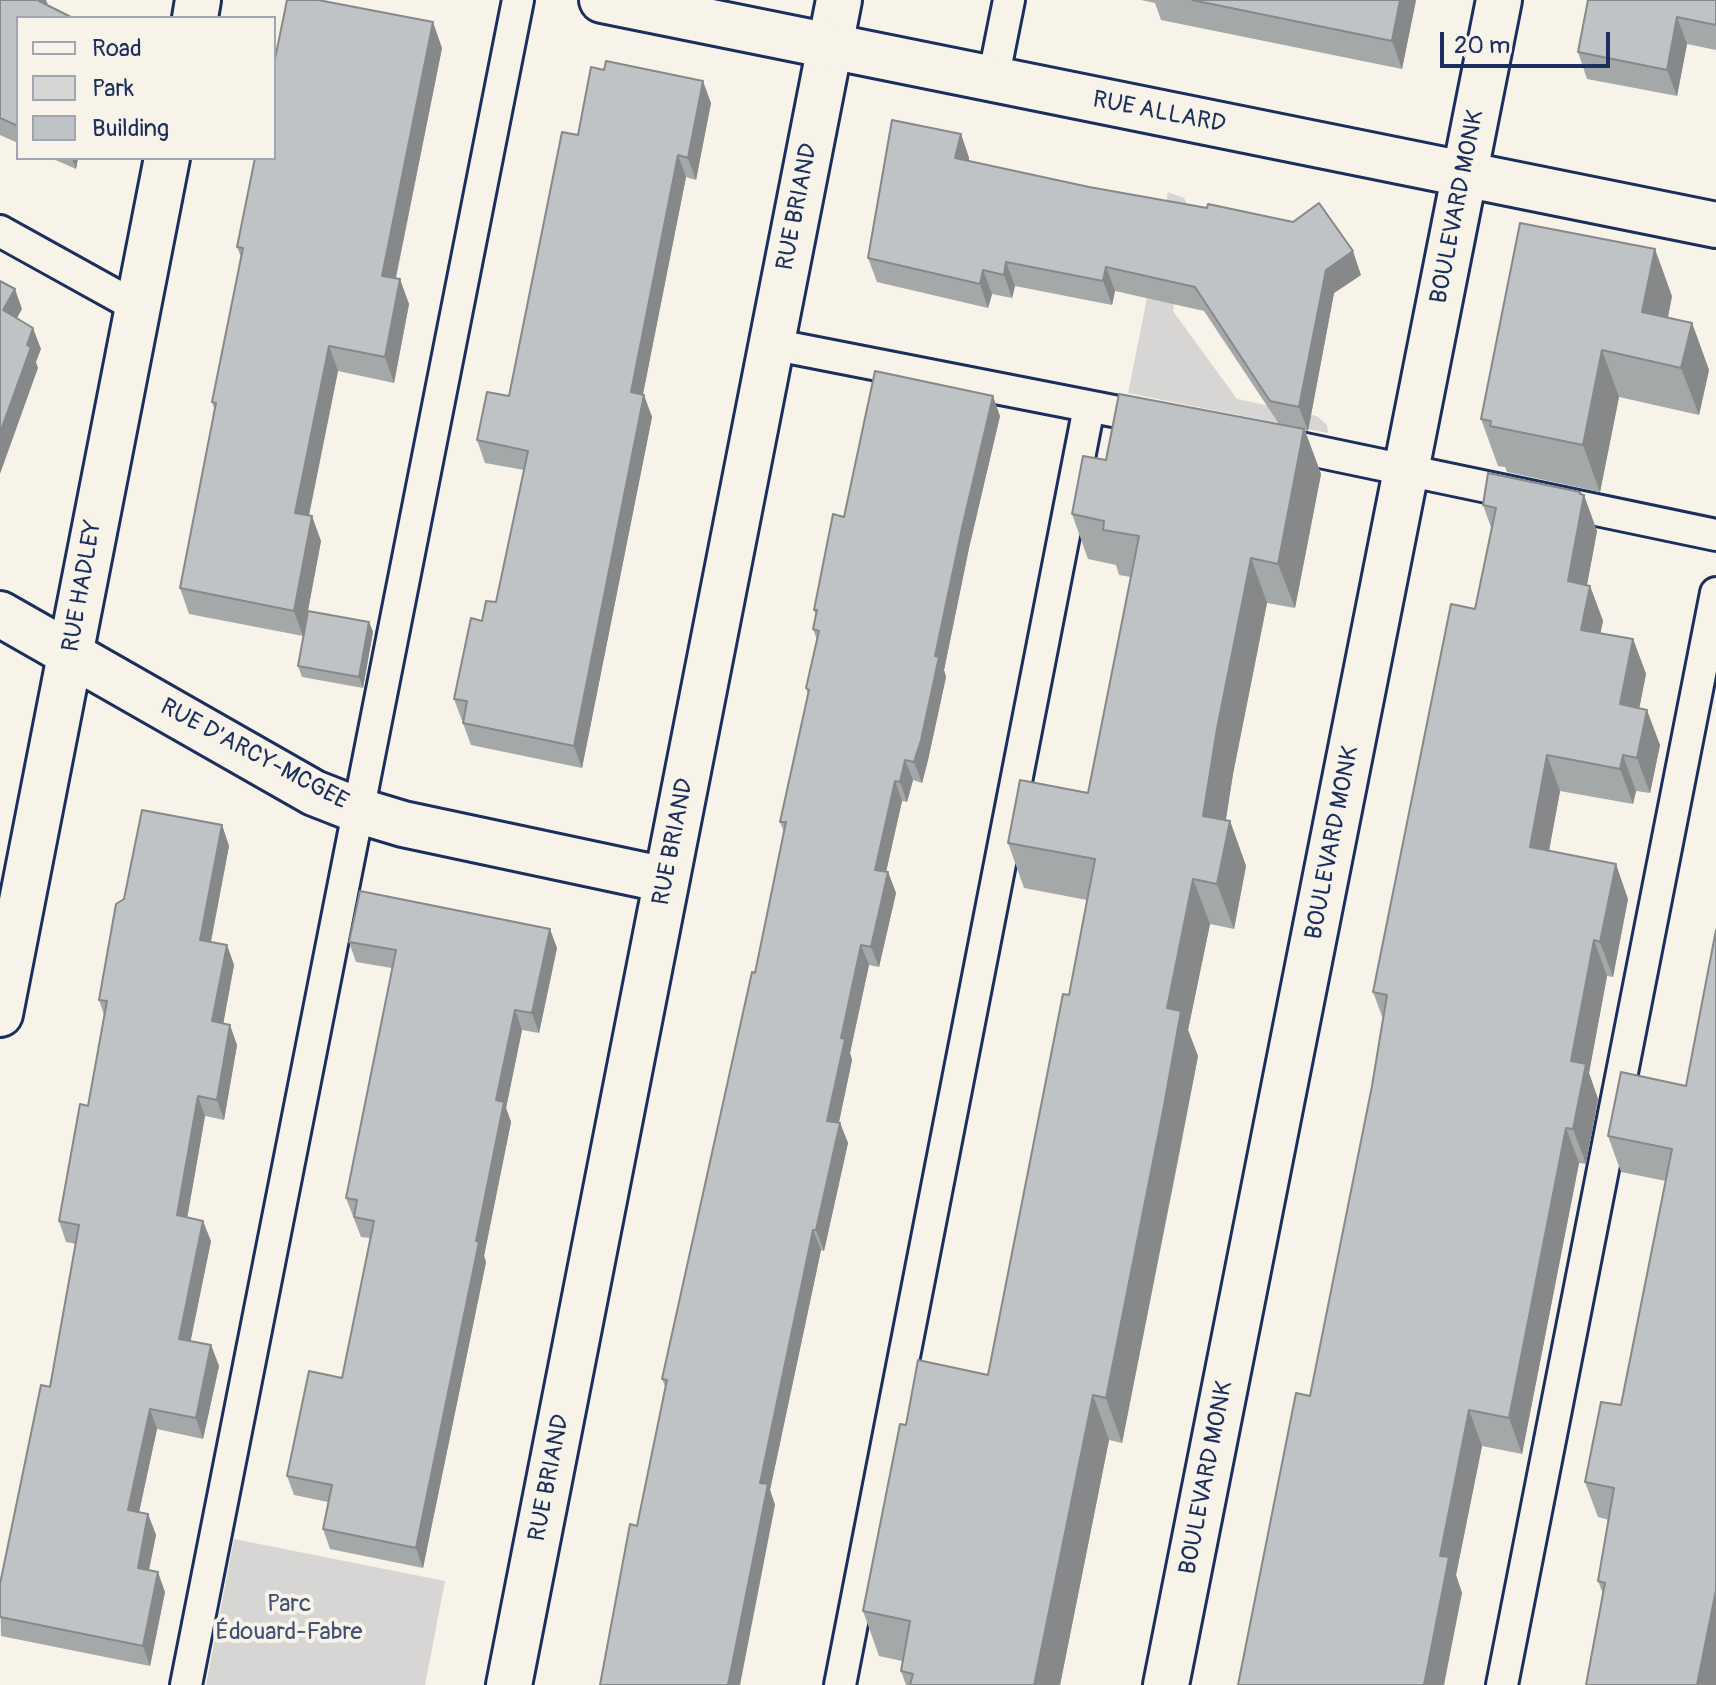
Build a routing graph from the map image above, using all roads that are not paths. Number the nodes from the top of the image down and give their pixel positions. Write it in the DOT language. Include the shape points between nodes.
graph roads {
  1 [pos="518,0"];
  2 [pos="602,0"];
  3 [pos="839,0"];
  4 [pos="1009,0"];
  5 [pos="1499,0"];
  6 [pos="830,47"];
  7 [pos="993,80"];
  8 [pos="167,160"];
  9 [pos="1464,174"];
  10 [pos="1716,225"];
  11 [pos="0,231"];
  12 [pos="137,307"];
  13 [pos="771,344"];
  14 [pos="1089,407"];
  15 [pos="1182,425"];
  16 [pos="1244,437"];
  17 [pos="1406,470"];
  18 [pos="1716,535"];
  19 [pos="1716,593"];
  20 [pos="0,614"];
  21 [pos="72,655"];
  22 [pos="360,811"];
  23 [pos="666,880"];
  24 [pos="1,1004"];
  25 [pos="186,1685"];
  26 [pos="509,1685"];
  27 [pos="840,1685"];
  28 [pos="1166,1685"];
  29 [pos="1502,1685"];
  1 -- 22 [label="lane"];
  2 -- 6 [label="street, RUE ALLARD"];
  3 -- 6 [label="street, RUE BRIAND"];
  4 -- 7 [label="lane"];
  5 -- 9 [label="street, BOULEVARD MONK"];
  6 -- 7 [label="street, RUE ALLARD"];
  6 -- 13 [label="street, RUE BRIAND"];
  7 -- 9 [label="street, RUE ALLARD"];
  8 -- 12 [label="street, RUE HADLEY"];
  9 -- 10 [label="street, RUE ALLARD"];
  9 -- 17 [label="street, BOULEVARD MONK"];
  11 -- 12 [label="lane"];
  12 -- 21 [label="street, RUE HADLEY"];
  13 -- 14 [label="lane"];
  13 -- 23 [label="street, RUE BRIAND"];
  14 -- 15 [label="lane"];
  14 -- 27 [label="lane"];
  16 -- 17 [label="lane"];
  17 -- 18 [label="lane"];
  17 -- 28 [label="street, BOULEVARD MONK"];
  19 -- 29 [label="lane"];
  20 -- 21 [label="street, RUE D'ARCY-MCGEE"];
  21 -- 22 [label="street, RUE D'ARCY-MCGEE" via="314,793"];
  21 -- 24 [label="street, RUE HADLEY"];
  22 -- 23 [label="street, RUE D'ARCY-MCGEE"];
  22 -- 25 [label="lane"];
  23 -- 26 [label="street, RUE BRIAND"];
}
